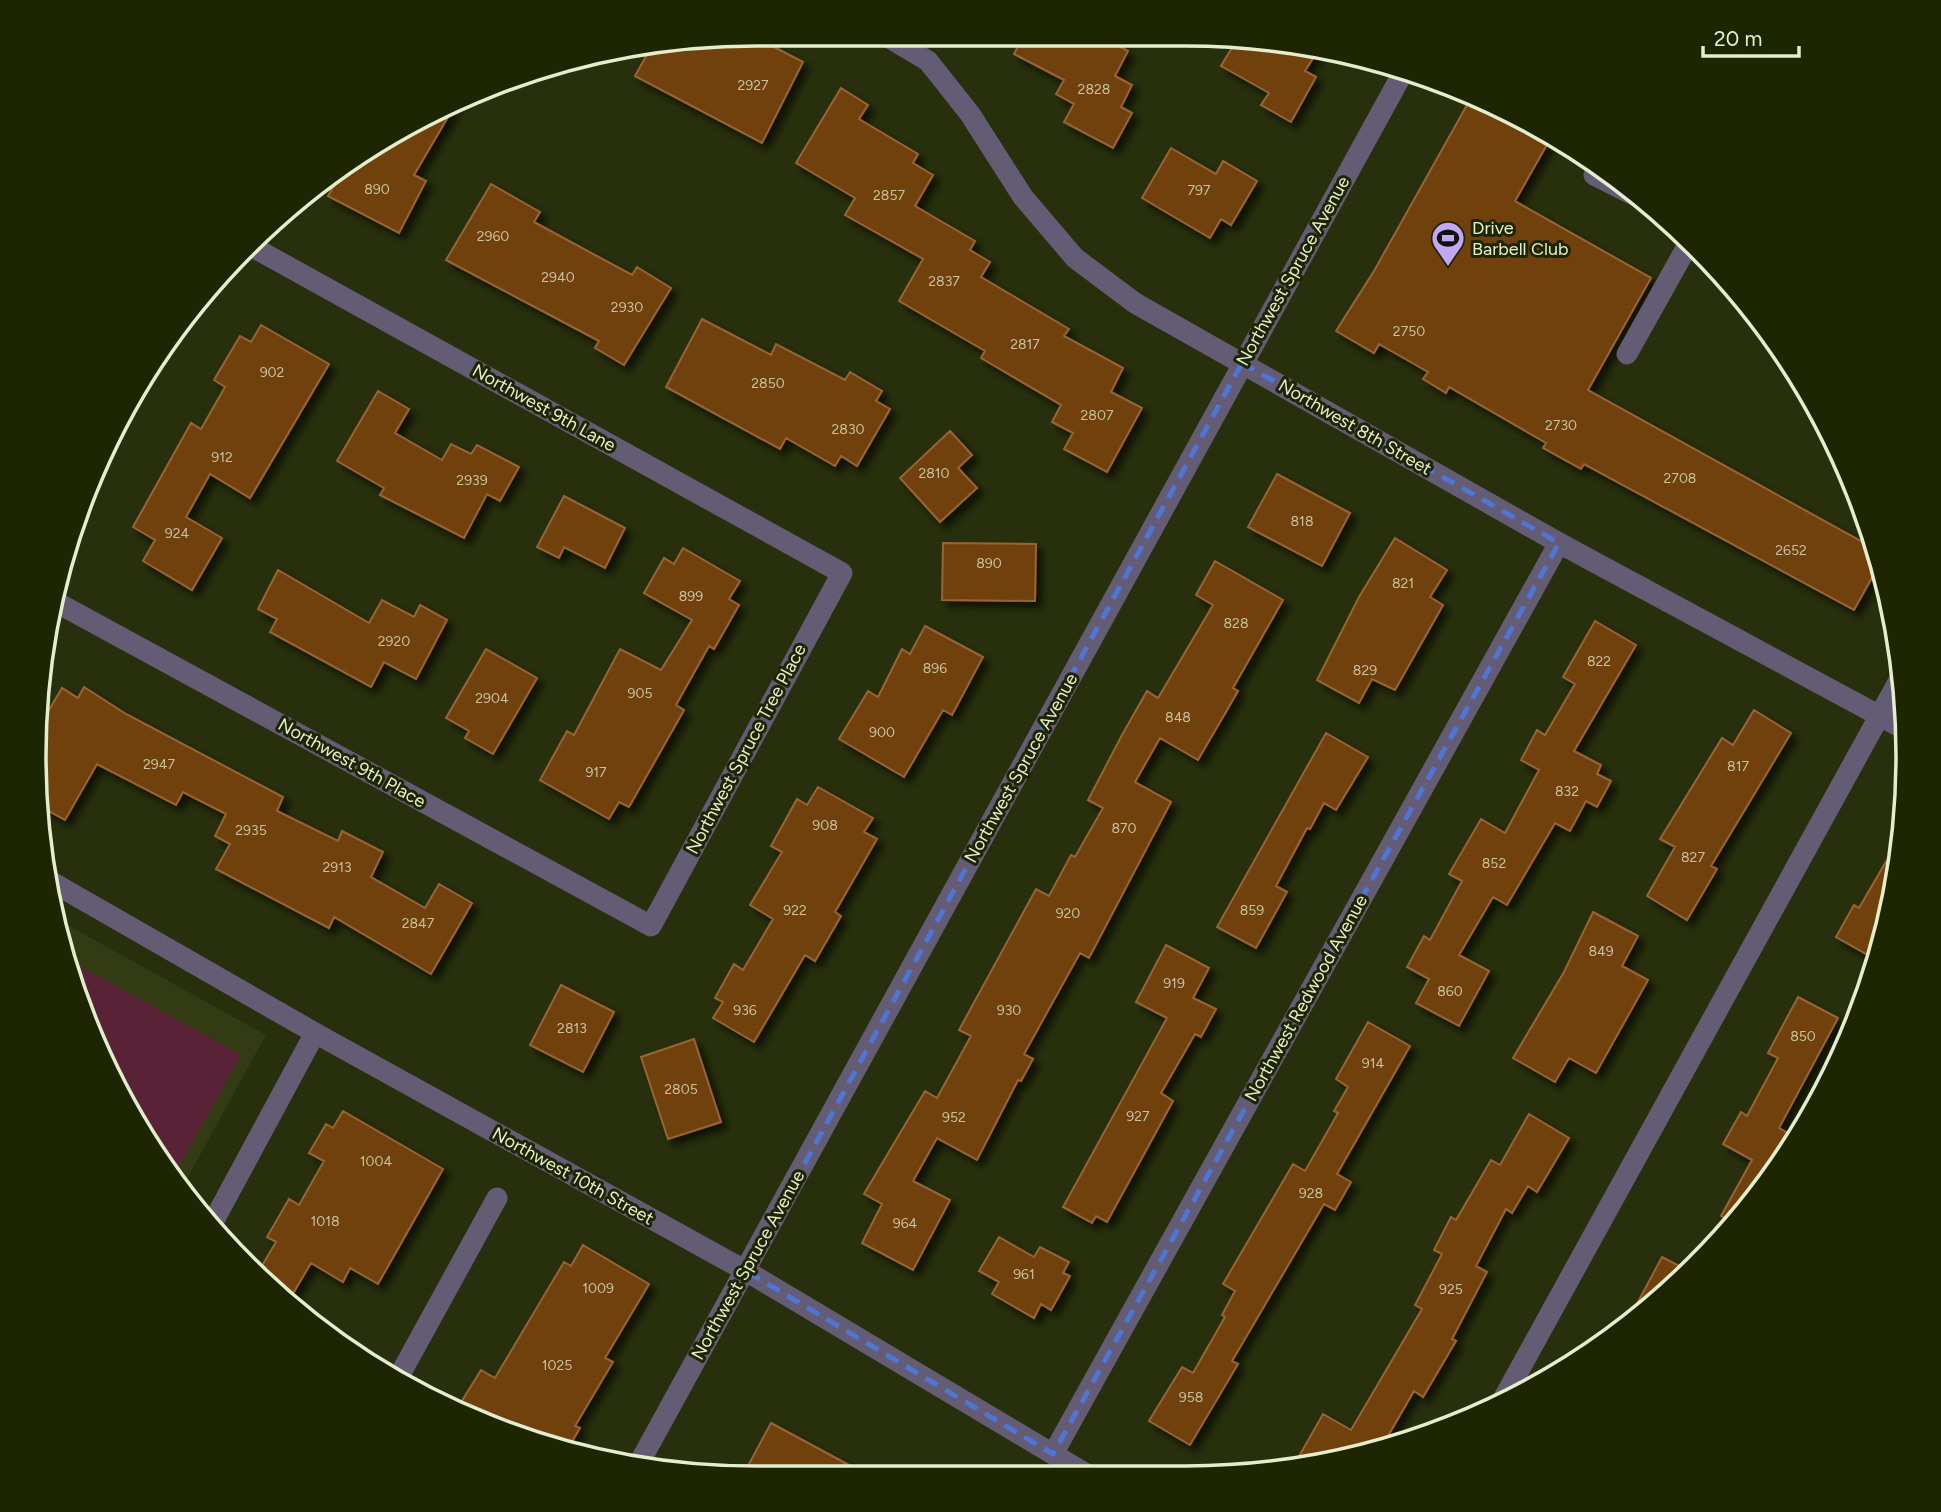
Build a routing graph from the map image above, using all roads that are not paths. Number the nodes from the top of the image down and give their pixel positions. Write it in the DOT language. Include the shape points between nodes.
graph roads {
  1 [pos="903,46"];
  2 [pos="1399,79"];
  3 [pos="258,250"];
  4 [pos="1684,251"];
  5 [pos="1627,354"];
  6 [pos="1242,363"];
  7 [pos="1559,543"];
  8 [pos="842,573"];
  9 [pos="62,605"];
  10 [pos="1892,693"];
  11 [pos="1879,716"];
  12 [pos="1895,724"];
  13 [pos="58,885"];
  14 [pos="651,926"];
  15 [pos="315,1033"];
  16 [pos="497,1198"];
  17 [pos="216,1217"];
  18 [pos="746,1271"];
  19 [pos="402,1371"];
  20 [pos="1509,1388"];
  21 [pos="1053,1454"];
  22 [pos="643,1457"];
  23 [pos="1073,1466"];
  1 -- 6 [label="street, Northwest 8th Street" via="928,61 970,114 1023,197 1075,258 1135,303"];
  2 -- 6 [label="street, Northwest Spruce Avenue"];
  3 -- 8 [label="street, Northwest 9th Lane"];
  4 -- 5 [label="street"];
  6 -- 7 [label="street, Northwest 8th Street"];
  6 -- 18 [label="street, Northwest Spruce Avenue"];
  7 -- 11 [label="street, Northwest 8th Street"];
  7 -- 21 [label="street, Northwest Redwood Avenue"];
  8 -- 14 [label="street, Northwest Spruce Tree Place"];
  9 -- 14 [label="street, Northwest 9th Place"];
  10 -- 11 [label="street"];
  11 -- 12 [label="street, Northwest 8th Street"];
  11 -- 20 [label="street"];
  13 -- 15 [label="street, Northwest 10th Street"];
  15 -- 17 [label="street"];
  15 -- 18 [label="street, Northwest 10th Street"];
  16 -- 19 [label="street"];
  18 -- 21 [label="street, Northwest 10th Street"];
  18 -- 22 [label="street, Northwest Spruce Avenue"];
  21 -- 23 [label="street, Northwest 10th Street"];
}
